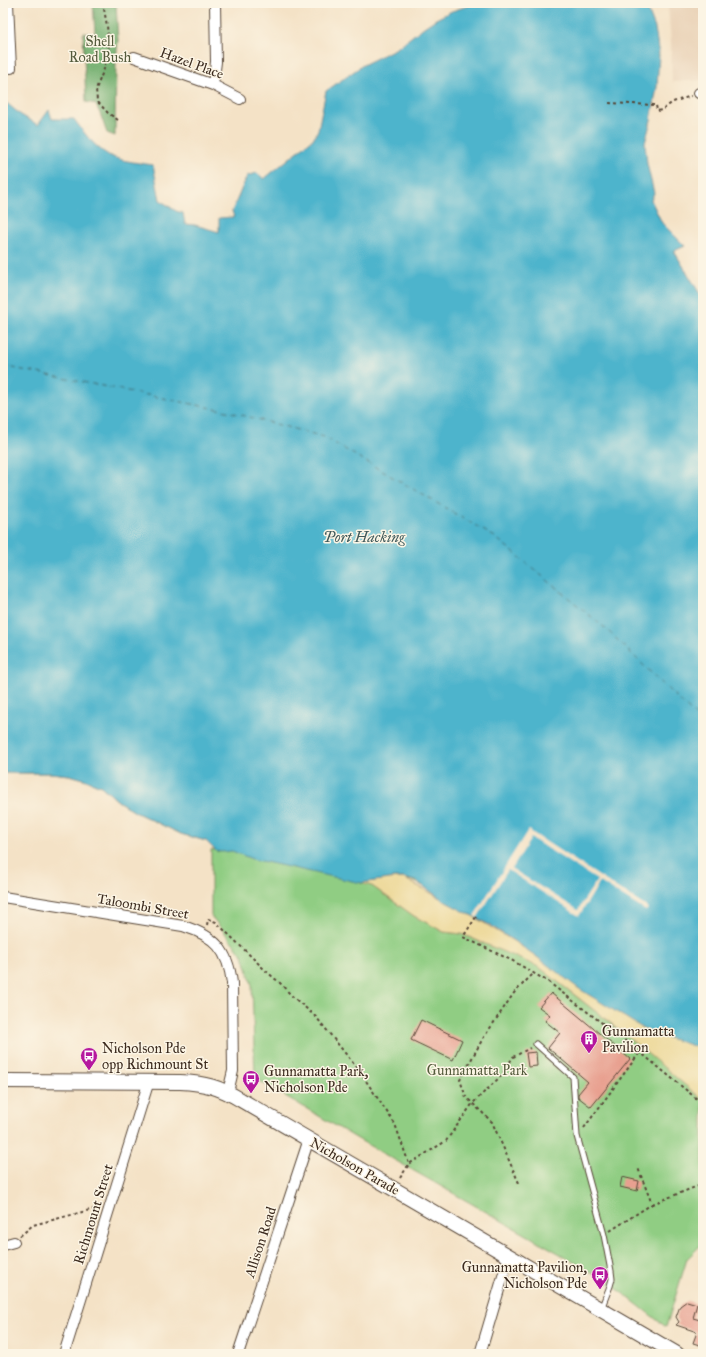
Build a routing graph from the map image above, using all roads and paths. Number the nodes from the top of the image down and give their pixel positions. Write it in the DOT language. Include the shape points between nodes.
graph roads {
  1 [pos="8,3"];
  2 [pos="103,3"];
  3 [pos="215,3"];
  4 [pos="134,57"];
  5 [pos="11,68"];
  6 [pos="213,85"];
  7 [pos="701,93"];
  8 [pos="240,99"];
  9 [pos="609,103"];
  10 [pos="118,120"];
  11 [pos="3,897"];
  12 [pos="476,917"];
  13 [pos="205,934"];
  14 [pos="534,973"];
  15 [pos="536,1044"];
  16 [pos="640,1052"];
  17 [pos="3,1081"];
  18 [pos="149,1081"];
  19 [pos="228,1092"];
  20 [pos="473,1103"];
  21 [pos="703,1104"];
  22 [pos="578,1136"];
  23 [pos="309,1139"];
  24 [pos="409,1164"];
  25 [pos="638,1168"];
  26 [pos="519,1182"];
  27 [pos="703,1184"];
  28 [pos="393,1188"];
  29 [pos="652,1204"];
  30 [pos="109,1210"];
  31 [pos="604,1235"];
  32 [pos="14,1242"];
  33 [pos="3,1245"];
  34 [pos="510,1256"];
  35 [pos="601,1310"];
  36 [pos="64,1354"];
  37 [pos="238,1354"];
  38 [pos="480,1354"];
  39 [pos="678,1354"];
  1 -- 5 [label="street"];
  2 -- 10 [label="path" via="109,45 104,70 96,89 97,101"];
  3 -- 6 [label="street" via="216,62"];
  4 -- 6 [label="street, Hazel Place"];
  6 -- 8 [label="street, Hazel Place"];
  7 -- 9 [label="path" via="673,102 657,111 656,105"];
  11 -- 13 [label="street, Taloombi Street" via="183,926"];
  12 -- 14 [label="path" via="463,937"];
  13 -- 19 [label="street, Taloombi Street" via="225,954 231,972 232,1080"];
  13 -- 24 [label="path" via="208,919 216,922 317,1018 388,1112"];
  14 -- 16 [label="path"];
  14 -- 20 [label="path" via="514,993 482,1040 460,1080 466,1097"];
  15 -- 20 [label="path" via="513,1057 500,1076"];
  15 -- 22 [label="lane" via="573,1077"];
  16 -- 21 [label="path"];
  16 -- 22 [label="path"];
  17 -- 18 [label="street, Nicholson Parade"];
  18 -- 19 [label="street, Nicholson Parade" via="206,1084"];
  18 -- 30 [label="street, Richmount Street"];
  19 -- 23 [label="street, Nicholson Parade"];
  20 -- 24 [label="path" via="446,1141"];
  20 -- 26 [label="path" via="492,1122"];
  22 -- 31 [label="lane"];
  23 -- 28 [label="street, Nicholson Parade"];
  23 -- 37 [label="street, Allison Road"];
  24 -- 28 [label="path"];
  25 -- 29 [label="path"];
  27 -- 29 [label="path"];
  28 -- 34 [label="street, Nicholson Parade"];
  29 -- 31 [label="path"];
  30 -- 32 [label="path" via="94,1209 33,1225"];
  30 -- 36 [label="street, Richmount Street"];
  31 -- 35 [label="lane" via="612,1279"];
  32 -- 33 [label="street"];
  34 -- 35 [label="street, Nicholson Parade"];
  34 -- 38 [label="street"];
  35 -- 39 [label="street, Nicholson Parade"];
}
